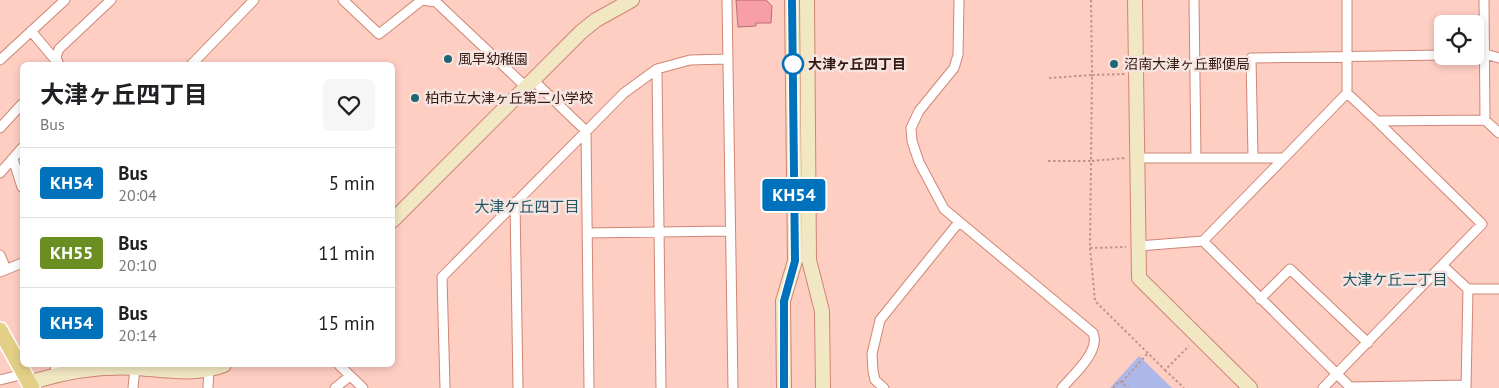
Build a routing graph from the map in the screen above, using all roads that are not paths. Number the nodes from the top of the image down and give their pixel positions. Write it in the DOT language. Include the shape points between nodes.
graph roads {
  1 [pos="65,0"];
  2 [pos="111,0"];
  3 [pos="254,0"];
  4 [pos="343,0"];
  5 [pos="632,0"];
  6 [pos="727,0"];
  7 [pos="792,0"];
  8 [pos="807,0"];
  9 [pos="959,0"];
  10 [pos="1135,0"];
  11 [pos="1194,0"];
  12 [pos="1347,0"];
  13 [pos="1484,0"];
  14 [pos="31,31"];
  15 [pos="1485,54"];
  16 [pos="1434,55"];
  17 [pos="1348,56"];
  18 [pos="1499,58"];
  19 [pos="728,59"];
  20 [pos="0,60"];
  21 [pos="56,62"];
  22 [pos="57,62"];
  23 [pos="194,62"];
  24 [pos="657,69"];
  25 [pos="530,84"];
  26 [pos="1347,93"];
  27 [pos="20,106"];
  28 [pos="1485,120"];
  29 [pos="1377,121"];
  30 [pos="0,128"];
  31 [pos="586,131"];
  32 [pos="1499,133"];
  33 [pos="20,150"];
  34 [pos="1253,156"];
  35 [pos="1196,157"];
  36 [pos="1137,158"];
  37 [pos="1284,158"];
  38 [pos="13,159"];
  39 [pos="0,173"];
  40 [pos="20,181"];
  41 [pos="515,202"];
  42 [pos="395,218"];
  43 [pos="959,222"];
  44 [pos="730,231"];
  45 [pos="659,232"];
  46 [pos="587,233"];
  47 [pos="1202,242"];
  48 [pos="1138,246"];
  49 [pos="0,255"];
  50 [pos="20,264"];
  51 [pos="1442,265"];
  52 [pos="3,270"];
  53 [pos="1468,289"];
  54 [pos="1499,289"];
  55 [pos="1260,299"];
  56 [pos="0,330"];
  57 [pos="1368,343"];
  58 [pos="102,367"];
  59 [pos="216,367"];
  60 [pos="340,367"];
  61 [pos="135,368"];
  62 [pos="192,368"];
  63 [pos="209,369"];
  64 [pos="56,370"];
  65 [pos="1336,374"];
  66 [pos="350,376"];
  67 [pos="0,380"];
  68 [pos="28,382"];
  69 [pos="1466,386"];
  70 [pos="133,388"];
  71 [pos="208,388"];
  72 [pos="335,388"];
  73 [pos="363,388"];
  74 [pos="445,388"];
  75 [pos="518,388"];
  76 [pos="589,388"];
  77 [pos="660,388"];
  78 [pos="733,388"];
  79 [pos="784,388"];
  80 [pos="823,388"];
  81 [pos="884,388"];
  82 [pos="1062,388"];
  83 [pos="1250,388"];
  84 [pos="1323,388"];
  1 -- 14 [label="street"];
  2 -- 22 [label="street" via="58,50"];
  3 -- 23 [label="street"];
  4 -- 25 [label="street" via="379,34 422,0 436,2"];
  5 -- 25 [label="street" via="596,20"];
  6 -- 19 [label="street"];
  7 -- 79 [label="street" via="795,261 784,301"];
  8 -- 80 [label="street" via="809,260 822,312"];
  9 -- 43 [label="street" via="958,55 954,68 918,111 911,128 919,162 939,203"];
  10 -- 36 [label="street"];
  11 -- 35 [label="street"];
  12 -- 17 [label="street"];
  13 -- 15 [label="street"];
  14 -- 20 [label="street"];
  14 -- 21 [label="street"];
  15 -- 18 [label="street"];
  15 -- 28 [label="street"];
  16 -- 17 [label="street"];
  17 -- 26 [label="street"];
  17 -- 34 [label="street" via="1251,58"];
  19 -- 24 [label="street" via="690,60"];
  19 -- 44 [label="street"];
  24 -- 31 [label="street" via="624,92"];
  24 -- 45 [label="street"];
  25 -- 31 [label="street"];
  25 -- 42 [label="street"];
  26 -- 29 [label="street"];
  26 -- 37 [label="street"];
  27 -- 30 [label="street"];
  28 -- 29 [label="street"];
  28 -- 32 [label="street"];
  29 -- 51 [label="street" via="1482,224"];
  31 -- 41 [label="street"];
  31 -- 46 [label="street"];
  33 -- 38 [label="street"];
  34 -- 35 [label="street"];
  34 -- 37 [label="street"];
  35 -- 36 [label="street"];
  36 -- 48 [label="street"];
  37 -- 47 [label="street"];
  38 -- 39 [label="street"];
  38 -- 40 [label="street"];
  41 -- 74 [label="street" via="442,277"];
  41 -- 75 [label="street"];
  43 -- 81 [label="street" via="880,320 872,354 876,380"];
  43 -- 82 [label="street" via="1093,333 1096,339 1094,348"];
  44 -- 45 [label="street"];
  44 -- 78 [label="street"];
  45 -- 46 [label="street"];
  45 -- 77 [label="street"];
  46 -- 76 [label="street"];
  47 -- 48 [label="street"];
  47 -- 55 [label="street"];
  48 -- 83 [label="street" via="1139,278"];
  49 -- 52 [label="street"];
  50 -- 52 [label="street"];
  51 -- 53 [label="street"];
  51 -- 57 [label="street"];
  53 -- 54 [label="street"];
  53 -- 69 [label="street"];
  55 -- 57 [label="street" via="1290,269"];
  55 -- 65 [label="street"];
  56 -- 68 [label="main road"];
  57 -- 65 [label="street"];
  58 -- 61 [label="street"];
  58 -- 64 [label="street"];
  59 -- 63 [label="street"];
  60 -- 66 [label="street"];
  61 -- 62 [label="street"];
  61 -- 70 [label="street"];
  62 -- 63 [label="street"];
  63 -- 71 [label="street"];
  64 -- 68 [label="street"];
  65 -- 69 [label="street" via="1350,386"];
  65 -- 84 [label="street"];
  66 -- 72 [label="street"];
  66 -- 73 [label="street"];
  67 -- 68 [label="street"];
}
